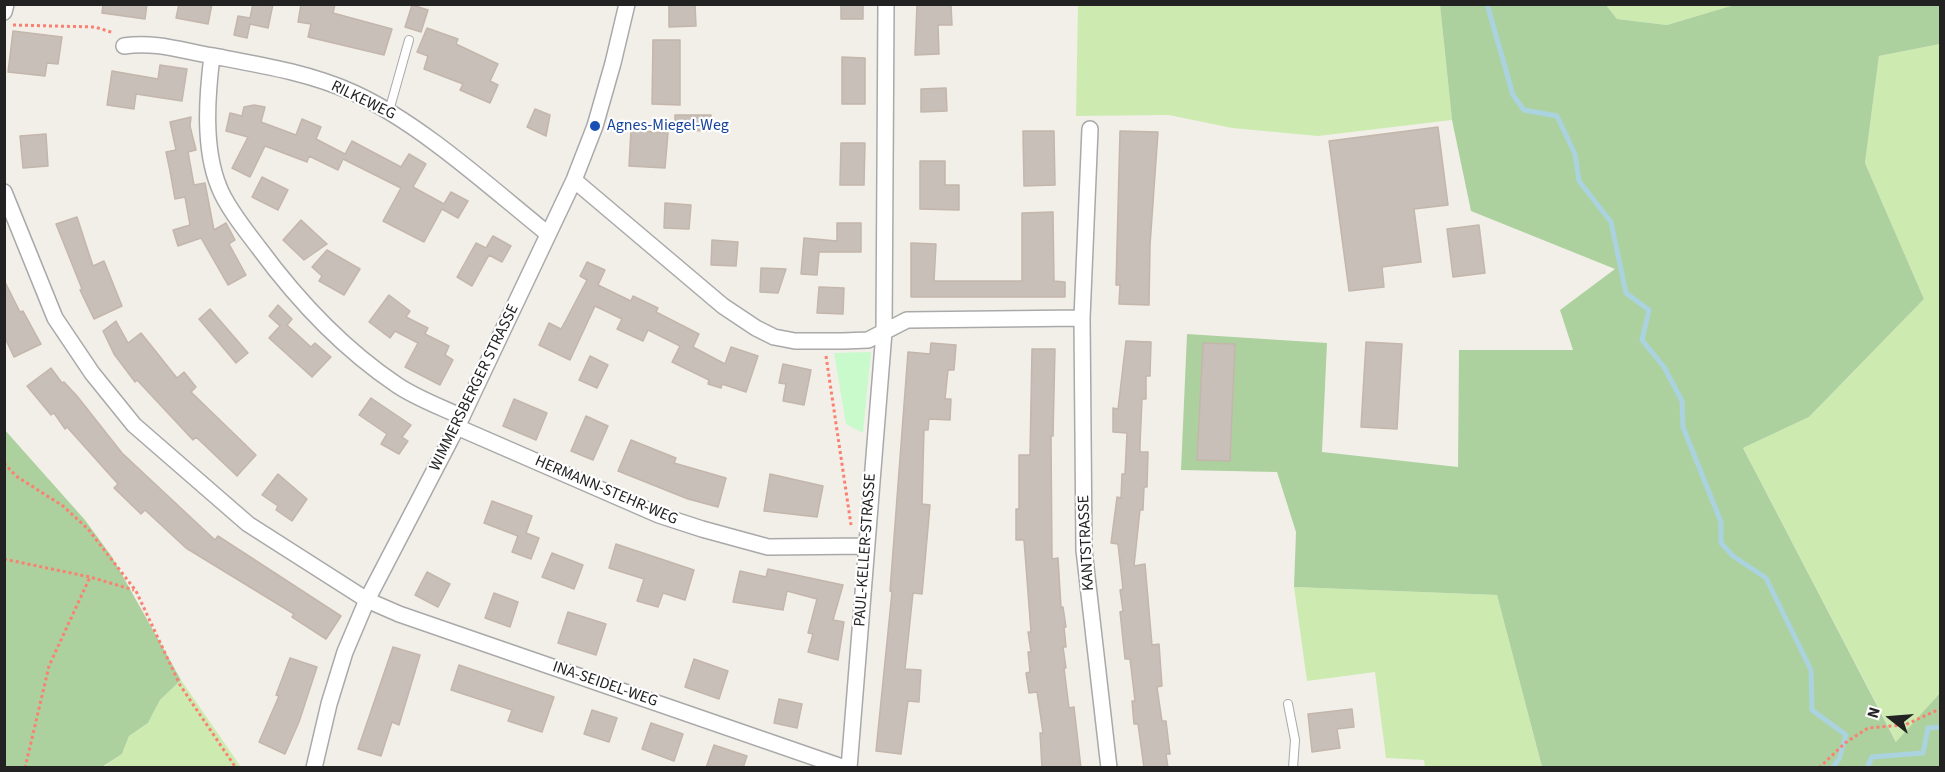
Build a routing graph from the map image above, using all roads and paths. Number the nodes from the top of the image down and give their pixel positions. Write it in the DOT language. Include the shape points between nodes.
graph roads {
  1 [pos="6,4"];
  2 [pos="627,4"];
  3 [pos="886,4"];
  4 [pos="4,12"];
  5 [pos="4,24"];
  6 [pos="409,40"];
  7 [pos="144,42"];
  8 [pos="124,46"];
  9 [pos="212,56"];
  10 [pos="389,111"];
  11 [pos="1090,129"];
  12 [pos="574,180"];
  13 [pos="4,192"];
  14 [pos="549,234"];
  15 [pos="1082,318"];
  16 [pos="884,332"];
  17 [pos="824,342"];
  18 [pos="460,422"];
  19 [pos="4,463"];
  20 [pos="860,547"];
  21 [pos="4,559"];
  22 [pos="90,577"];
  23 [pos="136,591"];
  24 [pos="367,600"];
  25 [pos="1288,704"];
  26 [pos="1941,709"];
  27 [pos="25,768"];
  28 [pos="236,768"];
  29 [pos="314,768"];
  30 [pos="847,768"];
  31 [pos="1109,768"];
  32 [pos="1293,768"];
  33 [pos="1819,768"];
  1 -- 4 [label="street"];
  2 -- 12 [label="street, WIMMERSBERGER STRASSE" via="614,63"];
  3 -- 16 [label="street"];
  5 -- 7 [label="path" via="95,27"];
  6 -- 10 [label="lane"];
  7 -- 8 [label="street, RILKEWEG"];
  7 -- 9 [label="street, RILKEWEG"];
  9 -- 10 [label="street, RILKEWEG" via="310,77"];
  9 -- 18 [label="street, HERMANN-STEHR-WEG" via="208,99 212,160 219,188 248,233 311,313 354,352 399,386"];
  10 -- 14 [label="street, RILKEWEG"];
  11 -- 15 [label="street, KANTSTRASSE"];
  12 -- 14 [label="street, WIMMERSBERGER STRASSE"];
  12 -- 17 [label="street" via="723,306 756,328 774,337"];
  13 -- 24 [label="street, INA-SEIDEL-WEG" via="55,318 134,425 248,524"];
  14 -- 18 [label="street, WIMMERSBERGER STRASSE"];
  15 -- 16 [label="street" via="907,320"];
  15 -- 31 [label="street, KANTSTRASSE" via="1084,550"];
  16 -- 17 [label="street" via="868,340"];
  16 -- 20 [label="street, PAUL-KELLER-STRASSE"];
  17 -- 20 [label="path"];
  18 -- 20 [label="street, HERMANN-STEHR-WEG" via="659,515 702,529 768,548"];
  18 -- 24 [label="street, WIMMERSBERGER STRASSE"];
  19 -- 23 [label="path" via="88,529"];
  20 -- 30 [label="street, PAUL-KELLER-STRASSE"];
  21 -- 22 [label="path"];
  22 -- 23 [label="path"];
  22 -- 27 [label="path" via="49,666"];
  23 -- 28 [label="path" via="180,685"];
  24 -- 29 [label="street, WIMMERSBERGER STRASSE" via="345,652"];
  24 -- 30 [label="street, INA-SEIDEL-WEG"];
  25 -- 32 [label="lane" via="1295,740"];
  26 -- 33 [label="path" via="1905,725 1868,728"];
}
